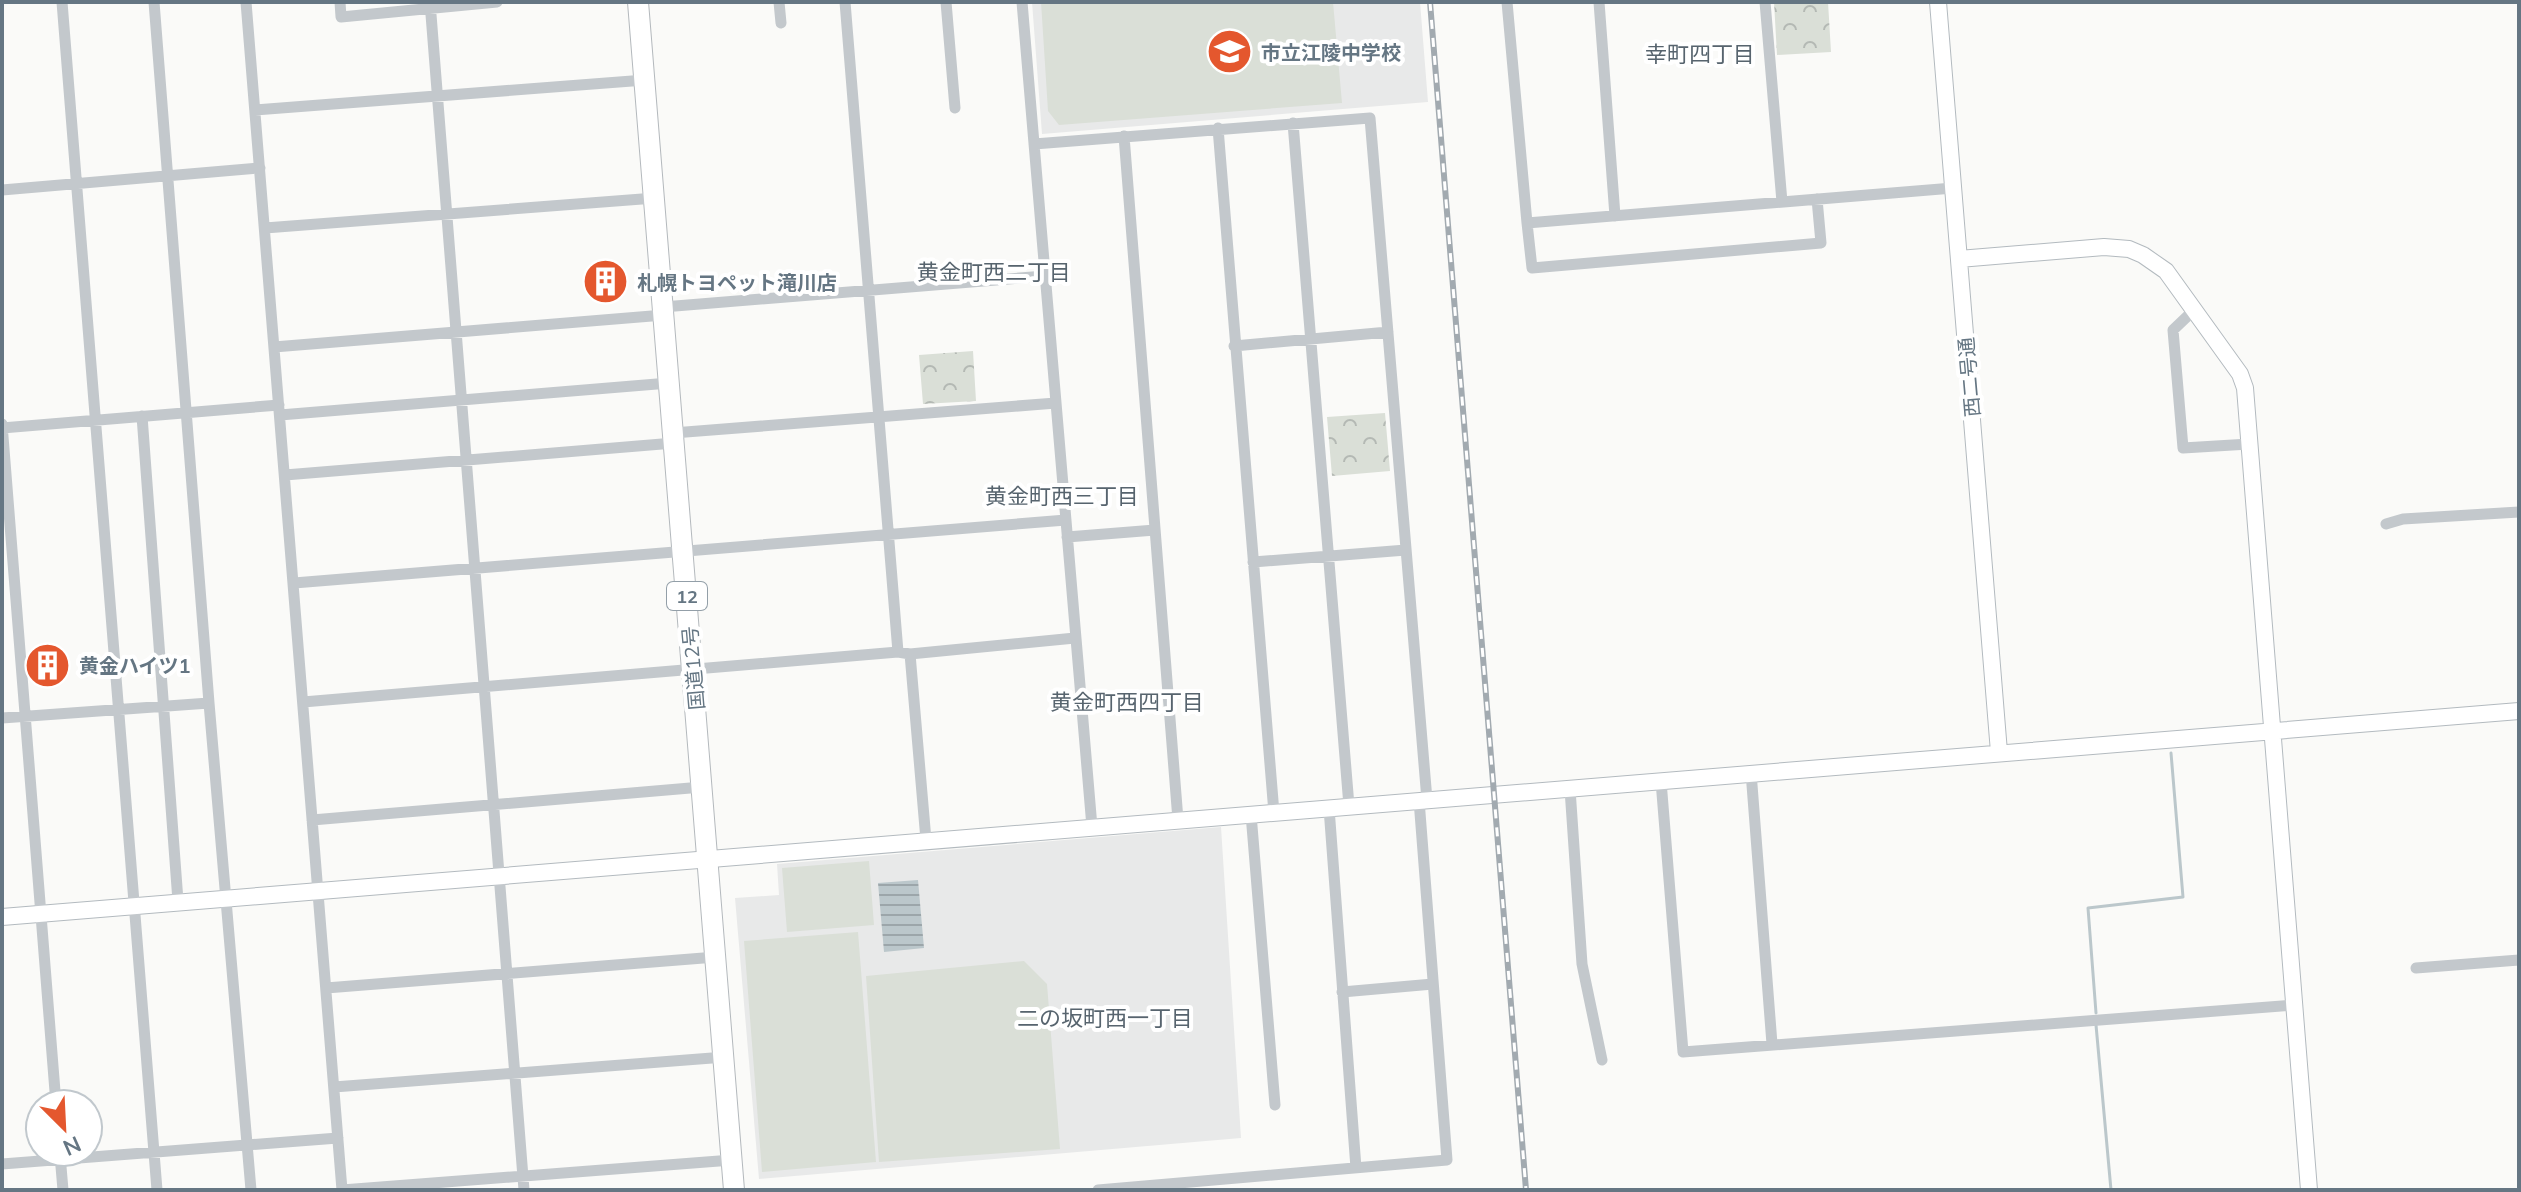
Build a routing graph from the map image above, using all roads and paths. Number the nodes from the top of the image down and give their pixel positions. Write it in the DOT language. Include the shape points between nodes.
graph roads {
  1 [pos="62,2"];
  2 [pos="154,2"];
  3 [pos="246,2"];
  4 [pos="340,2"];
  5 [pos="497,2"];
  6 [pos="638,2"];
  7 [pos="779,2"];
  8 [pos="845,2"];
  9 [pos="946,2"];
  10 [pos="1022,2"];
  11 [pos="1507,2"];
  12 [pos="1599,2"];
  13 [pos="1765,2"];
  14 [pos="1938,2"];
  15 [pos="430,5"];
  16 [pos="781,23"];
  17 [pos="645,80"];
  18 [pos="437,95"];
  19 [pos="955,108"];
  20 [pos="255,110"];
  21 [pos="1293,123"];
  22 [pos="1218,128"];
  23 [pos="1124,136"];
  24 [pos="1034,144"];
  25 [pos="260,168"];
  26 [pos="169,176"];
  27 [pos="75,184"];
  28 [pos="1953,188"];
  29 [pos="2,190"];
  30 [pos="655,198"];
  31 [pos="1817,199"];
  32 [pos="1782,202"];
  33 [pos="447,214"];
  34 [pos="1615,216"];
  35 [pos="1527,223"];
  36 [pos="265,228"];
  37 [pos="1959,259"];
  38 [pos="1045,276"];
  39 [pos="868,290"];
  40 [pos="2194,310"];
  41 [pos="663,311"];
  42 [pos="457,332"];
  43 [pos="1388,332"];
  44 [pos="1311,339"];
  45 [pos="1234,346"];
  46 [pos="274,347"];
  47 [pos="669,383"];
  48 [pos="462,399"];
  49 [pos="1056,403"];
  50 [pos="280,410"];
  51 [pos="187,413"];
  52 [pos="142,416"];
  53 [pos="878,418"];
  54 [pos="96,420"];
  55 [pos="2,427"];
  56 [pos="674,438"];
  57 [pos="2249,444"];
  58 [pos="466,459"];
  59 [pos="285,475"];
  60 [pos="2519,512"];
  61 [pos="1066,520"];
  62 [pos="2386,524"];
  63 [pos="1155,530"];
  64 [pos="889,534"];
  65 [pos="1067,537"];
  66 [pos="1406,550"];
  67 [pos="683,552"];
  68 [pos="1329,556"];
  69 [pos="1253,562"];
  70 [pos="475,569"];
  71 [pos="294,583"];
  72 [pos="1075,638"];
  73 [pos="904,653"];
  74 [pos="693,669"];
  75 [pos="485,687"];
  76 [pos="303,702"];
  77 [pos="209,703"];
  78 [pos="164,706"];
  79 [pos="119,709"];
  80 [pos="2519,711"];
  81 [pos="23,716"];
  82 [pos="2,718"];
  83 [pos="2272,731"];
  84 [pos="1999,752"];
  85 [pos="1751,772"];
  86 [pos="1661,781"];
  87 [pos="702,787"];
  88 [pos="1570,789"];
  89 [pos="1423,800"];
  90 [pos="495,804"];
  91 [pos="1349,806"];
  92 [pos="1329,808"];
  93 [pos="1274,813"];
  94 [pos="1251,814"];
  95 [pos="312,820"];
  96 [pos="1178,820"];
  97 [pos="1092,827"];
  98 [pos="926,840"];
  99 [pos="708,858"];
  100 [pos="501,875"];
  101 [pos="319,890"];
  102 [pos="227,897"];
  103 [pos="178,901"];
  104 [pos="135,904"];
  105 [pos="42,913"];
  106 [pos="2,917"];
  107 [pos="716,957"];
  108 [pos="2519,960"];
  109 [pos="2416,968"];
  110 [pos="507,976"];
  111 [pos="1433,984"];
  112 [pos="326,988"];
  113 [pos="1342,992"];
  114 [pos="2295,1005"];
  115 [pos="1772,1044"];
  116 [pos="725,1057"];
  117 [pos="1602,1060"];
  118 [pos="516,1073"];
  119 [pos="334,1087"];
  120 [pos="55,1088"];
  121 [pos="1275,1105"];
  122 [pos="338,1138"];
  123 [pos="247,1143"];
  124 [pos="154,1151"];
  125 [pos="104,1153"];
  126 [pos="732,1160"];
  127 [pos="24,1161"];
  128 [pos="2,1164"];
  129 [pos="61,1168"];
  130 [pos="1356,1168"];
  131 [pos="523,1176"];
  132 [pos="63,1190"];
  133 [pos="157,1190"];
  134 [pos="251,1190"];
  135 [pos="342,1190"];
  136 [pos="524,1190"];
  137 [pos="734,1190"];
  138 [pos="1098,1190"];
  139 [pos="2309,1190"];
  1 -- 27 [label="street"];
  2 -- 26 [label="street"];
  3 -- 20 [label="street"];
  4 -- 15 [label="street" via="341,17"];
  5 -- 15 [label="street"];
  6 -- 17 [label="highway, 国道12号 / 12"];
  7 -- 16 [label="street"];
  8 -- 39 [label="street"];
  9 -- 19 [label="street"];
  10 -- 24 [label="street"];
  11 -- 35 [label="street"];
  12 -- 34 [label="street"];
  13 -- 32 [label="street"];
  14 -- 28 [label="street, 西二号通"];
  15 -- 18 [label="street"];
  17 -- 18 [label="street"];
  17 -- 30 [label="highway, 国道12号 / 12"];
  18 -- 20 [label="street"];
  18 -- 33 [label="street"];
  20 -- 25 [label="street"];
  21 -- 22 [label="street"];
  21 -- 43 [label="street" via="1370,118"];
  21 -- 44 [label="street"];
  22 -- 23 [label="street"];
  22 -- 45 [label="street"];
  23 -- 24 [label="street"];
  23 -- 63 [label="street"];
  24 -- 38 [label="street"];
  25 -- 26 [label="street"];
  25 -- 36 [label="street"];
  26 -- 27 [label="street"];
  26 -- 51 [label="street"];
  27 -- 29 [label="street"];
  27 -- 54 [label="street"];
  28 -- 31 [label="street"];
  28 -- 37 [label="street, 西二号通"];
  30 -- 33 [label="street"];
  30 -- 41 [label="highway, 国道12号 / 12"];
  31 -- 32 [label="street"];
  31 -- 35 [label="street" via="1821,243 1532,268"];
  32 -- 34 [label="street"];
  33 -- 36 [label="street"];
  33 -- 42 [label="street"];
  34 -- 35 [label="street"];
  36 -- 46 [label="street"];
  37 -- 40 [label="street" via="2129,249 2166,271"];
  37 -- 84 [label="street, 西二号通"];
  38 -- 39 [label="street"];
  38 -- 49 [label="street"];
  39 -- 41 [label="street"];
  39 -- 53 [label="street"];
  40 -- 57 [label="street" via="2240,374"];
  40 -- 57 [label="street" via="2173,330 2183,448"];
  41 -- 42 [label="street"];
  41 -- 47 [label="highway, 国道12号 / 12"];
  42 -- 46 [label="street"];
  42 -- 48 [label="street"];
  43 -- 44 [label="street"];
  43 -- 66 [label="street"];
  44 -- 45 [label="street"];
  44 -- 68 [label="street"];
  45 -- 69 [label="street"];
  46 -- 50 [label="street"];
  47 -- 48 [label="street"];
  47 -- 56 [label="highway, 国道12号 / 12"];
  48 -- 50 [label="street"];
  48 -- 58 [label="street"];
  49 -- 53 [label="street"];
  49 -- 61 [label="street"];
  50 -- 51 [label="street"];
  50 -- 59 [label="street"];
  51 -- 52 [label="street"];
  51 -- 77 [label="street"];
  52 -- 54 [label="street"];
  52 -- 78 [label="street"];
  53 -- 56 [label="street"];
  53 -- 64 [label="street"];
  54 -- 55 [label="street"];
  54 -- 79 [label="street"];
  55 -- 81 [label="street"];
  56 -- 58 [label="street"];
  56 -- 67 [label="highway, 国道12号 / 12"];
  57 -- 83 [label="street"];
  58 -- 59 [label="street"];
  58 -- 70 [label="street"];
  59 -- 71 [label="street"];
  60 -- 62 [label="street"];
  61 -- 64 [label="street"];
  61 -- 65 [label="street"];
  63 -- 65 [label="street"];
  63 -- 96 [label="street"];
  64 -- 67 [label="street"];
  64 -- 73 [label="street"];
  65 -- 72 [label="street"];
  66 -- 68 [label="street"];
  66 -- 89 [label="street"];
  67 -- 70 [label="street"];
  67 -- 74 [label="highway, 国道12号 / 12"];
  68 -- 69 [label="street"];
  68 -- 91 [label="street"];
  69 -- 93 [label="street"];
  70 -- 71 [label="street"];
  70 -- 75 [label="street"];
  71 -- 76 [label="street"];
  72 -- 73 [label="street"];
  72 -- 97 [label="street"];
  73 -- 74 [label="street"];
  73 -- 98 [label="street"];
  74 -- 75 [label="street"];
  74 -- 87 [label="highway, 国道12号 / 12"];
  75 -- 76 [label="street"];
  75 -- 90 [label="street"];
  76 -- 95 [label="street"];
  77 -- 78 [label="street"];
  77 -- 102 [label="street"];
  78 -- 79 [label="street"];
  78 -- 103 [label="street"];
  79 -- 81 [label="street"];
  79 -- 104 [label="street"];
  80 -- 83 [label="street"];
  81 -- 82 [label="street"];
  81 -- 105 [label="street"];
  83 -- 84 [label="street"];
  83 -- 114 [label="street"];
  84 -- 85 [label="street"];
  85 -- 86 [label="street"];
  85 -- 115 [label="street"];
  86 -- 88 [label="street"];
  86 -- 115 [label="street" via="1683,1052"];
  87 -- 90 [label="street"];
  87 -- 99 [label="highway, 国道12号 / 12"];
  88 -- 89 [label="street"];
  88 -- 117 [label="street" via="1582,964"];
  89 -- 91 [label="street"];
  89 -- 111 [label="street"];
  90 -- 95 [label="street"];
  90 -- 100 [label="street"];
  91 -- 92 [label="street"];
  92 -- 93 [label="street"];
  92 -- 113 [label="street"];
  93 -- 94 [label="street"];
  94 -- 96 [label="street"];
  94 -- 121 [label="street"];
  95 -- 101 [label="street"];
  96 -- 97 [label="street"];
  97 -- 98 [label="street"];
  98 -- 99 [label="street"];
  99 -- 100 [label="street"];
  99 -- 107 [label="highway, 国道12号 / 12"];
  100 -- 101 [label="street"];
  100 -- 110 [label="street"];
  101 -- 102 [label="street"];
  101 -- 112 [label="street"];
  102 -- 103 [label="street"];
  102 -- 123 [label="street"];
  103 -- 104 [label="street"];
  104 -- 105 [label="street"];
  104 -- 124 [label="street"];
  105 -- 106 [label="street"];
  105 -- 120 [label="street"];
  107 -- 110 [label="street"];
  107 -- 116 [label="highway, 国道12号 / 12"];
  108 -- 109 [label="street"];
  110 -- 112 [label="street"];
  110 -- 118 [label="street"];
  111 -- 113 [label="street"];
  111 -- 130 [label="street" via="1447,1160"];
  112 -- 119 [label="street"];
  113 -- 130 [label="street"];
  114 -- 115 [label="street"];
  114 -- 139 [label="street"];
  116 -- 118 [label="street"];
  116 -- 126 [label="highway, 国道12号 / 12"];
  118 -- 119 [label="street"];
  118 -- 131 [label="street"];
  119 -- 122 [label="street"];
  122 -- 123 [label="street"];
  122 -- 135 [label="street"];
  123 -- 124 [label="street"];
  123 -- 134 [label="street"];
  124 -- 125 [label="street"];
  124 -- 133 [label="street"];
  126 -- 131 [label="street"];
  126 -- 137 [label="highway, 国道12号 / 12"];
  127 -- 128 [label="street"];
  129 -- 132 [label="street"];
  130 -- 138 [label="street"];
  131 -- 135 [label="street"];
  131 -- 136 [label="street"];
}
